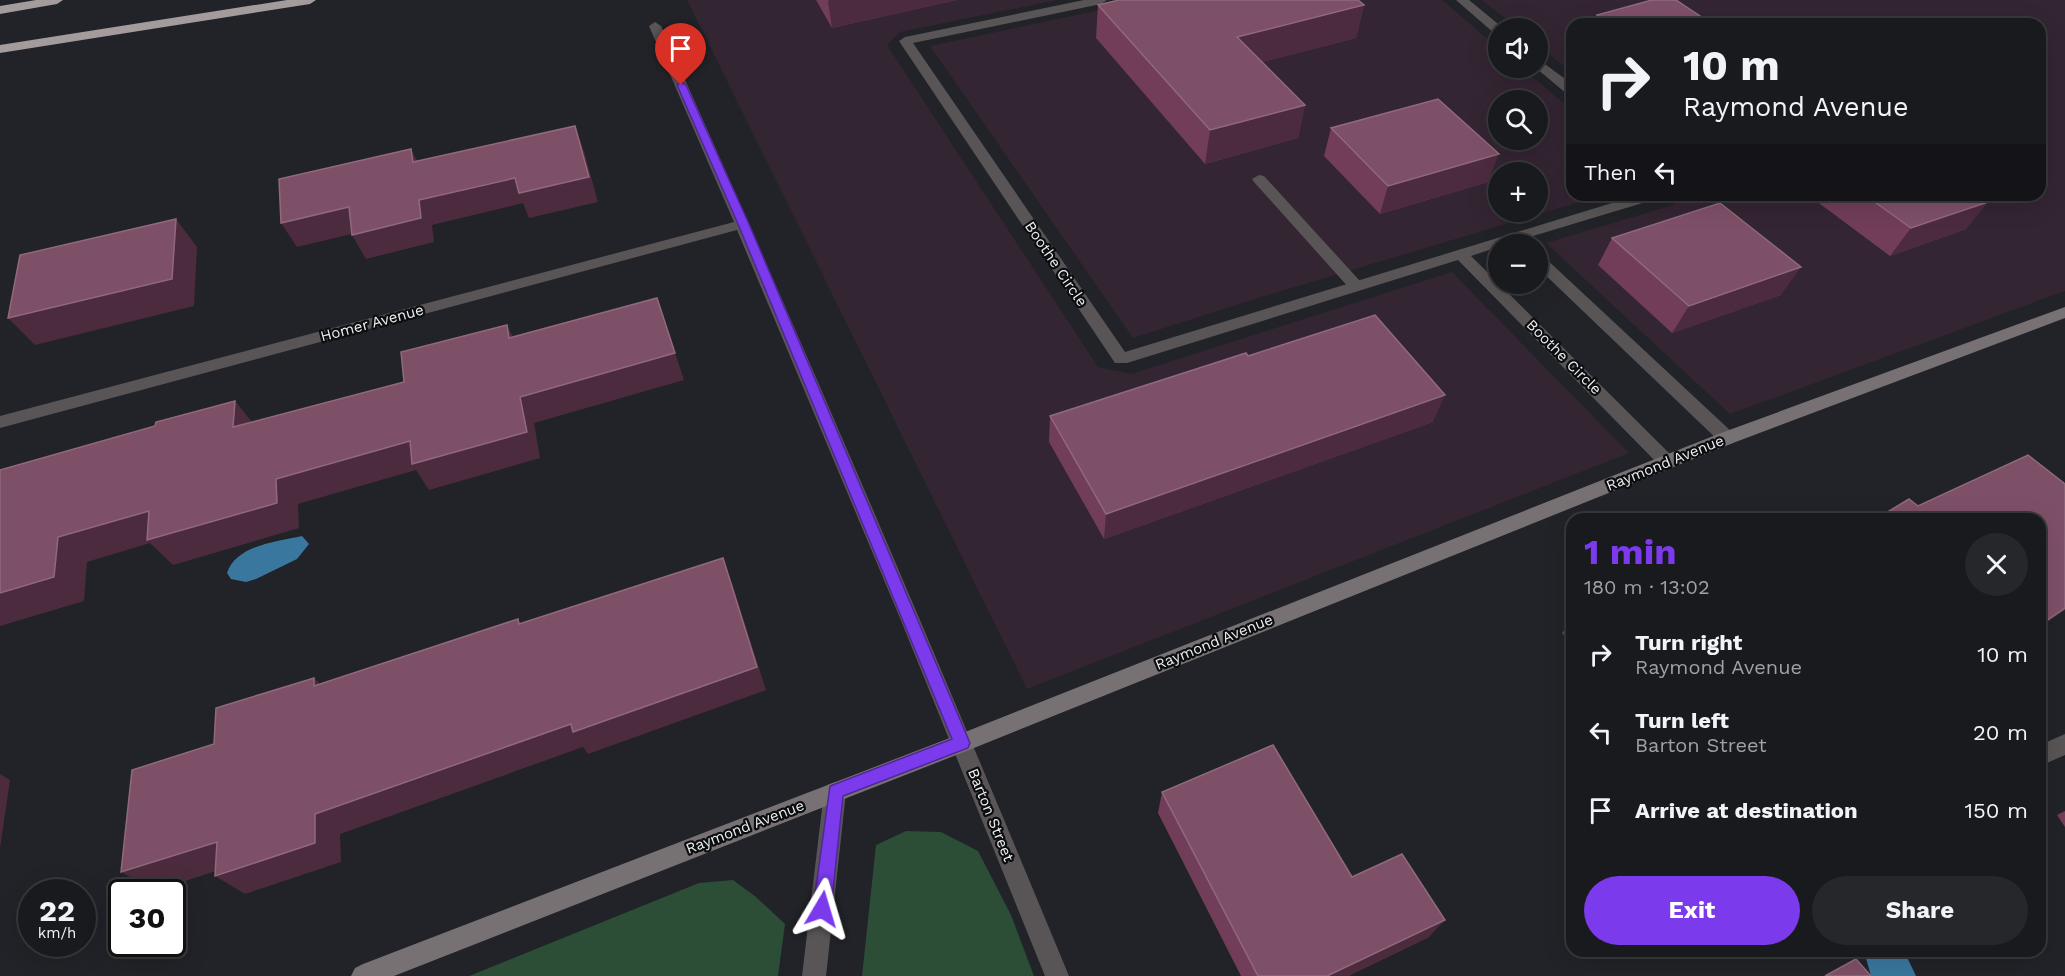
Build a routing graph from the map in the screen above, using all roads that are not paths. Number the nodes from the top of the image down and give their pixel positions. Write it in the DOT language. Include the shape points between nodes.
graph roads {
  1 [pos="57,0"];
  2 [pos="310,0"];
  3 [pos="1101,0"];
  4 [pos="1462,0"];
  5 [pos="0,10"];
  6 [pos="1488,22"];
  7 [pos="655,26"];
  8 [pos="0,49"];
  9 [pos="1548,71"];
  10 [pos="1566,86"];
  11 [pos="1259,179"];
  12 [pos="1636,201"];
  13 [pos="743,224"];
  14 [pos="1538,234"];
  15 [pos="1488,247"];
  16 [pos="1460,253"];
  17 [pos="1548,269"];
  18 [pos="1354,285"];
  19 [pos="2065,312"];
  20 [pos="0,422"];
  21 [pos="1727,438"];
  22 [pos="1667,462"];
  23 [pos="962,743"];
  24 [pos="2065,744"];
  25 [pos="2046,753"];
  26 [pos="836,792"];
  27 [pos="363,976"];
  28 [pos="814,976"];
  29 [pos="1057,976"];
  1 -- 5 [label="highway"];
  2 -- 8 [label="highway"];
  3 -- 18 [label="street, Boothe Circle" via="905,41 1121,359"];
  4 -- 6 [label="street"];
  7 -- 13 [label="street, Barton Street"];
  9 -- 10 [label="street"];
  11 -- 18 [label="street"];
  12 -- 14 [label="street, Boothe Circle"];
  13 -- 20 [label="street, Homer Avenue"];
  13 -- 23 [label="street, Barton Street"];
  15 -- 16 [label="street, Boothe Circle"];
  16 -- 18 [label="street, Boothe Circle"];
  16 -- 22 [label="street, Boothe Circle"];
  17 -- 21 [label="street"];
  19 -- 21 [label="street, Raymond Avenue"];
  21 -- 22 [label="street, Raymond Avenue"];
  22 -- 23 [label="street, Raymond Avenue"];
  23 -- 26 [label="street, Raymond Avenue"];
  23 -- 29 [label="street, Barton Street"];
  24 -- 25 [label="street"];
  26 -- 27 [label="street, Raymond Avenue"];
  26 -- 28 [label="street"];
}
